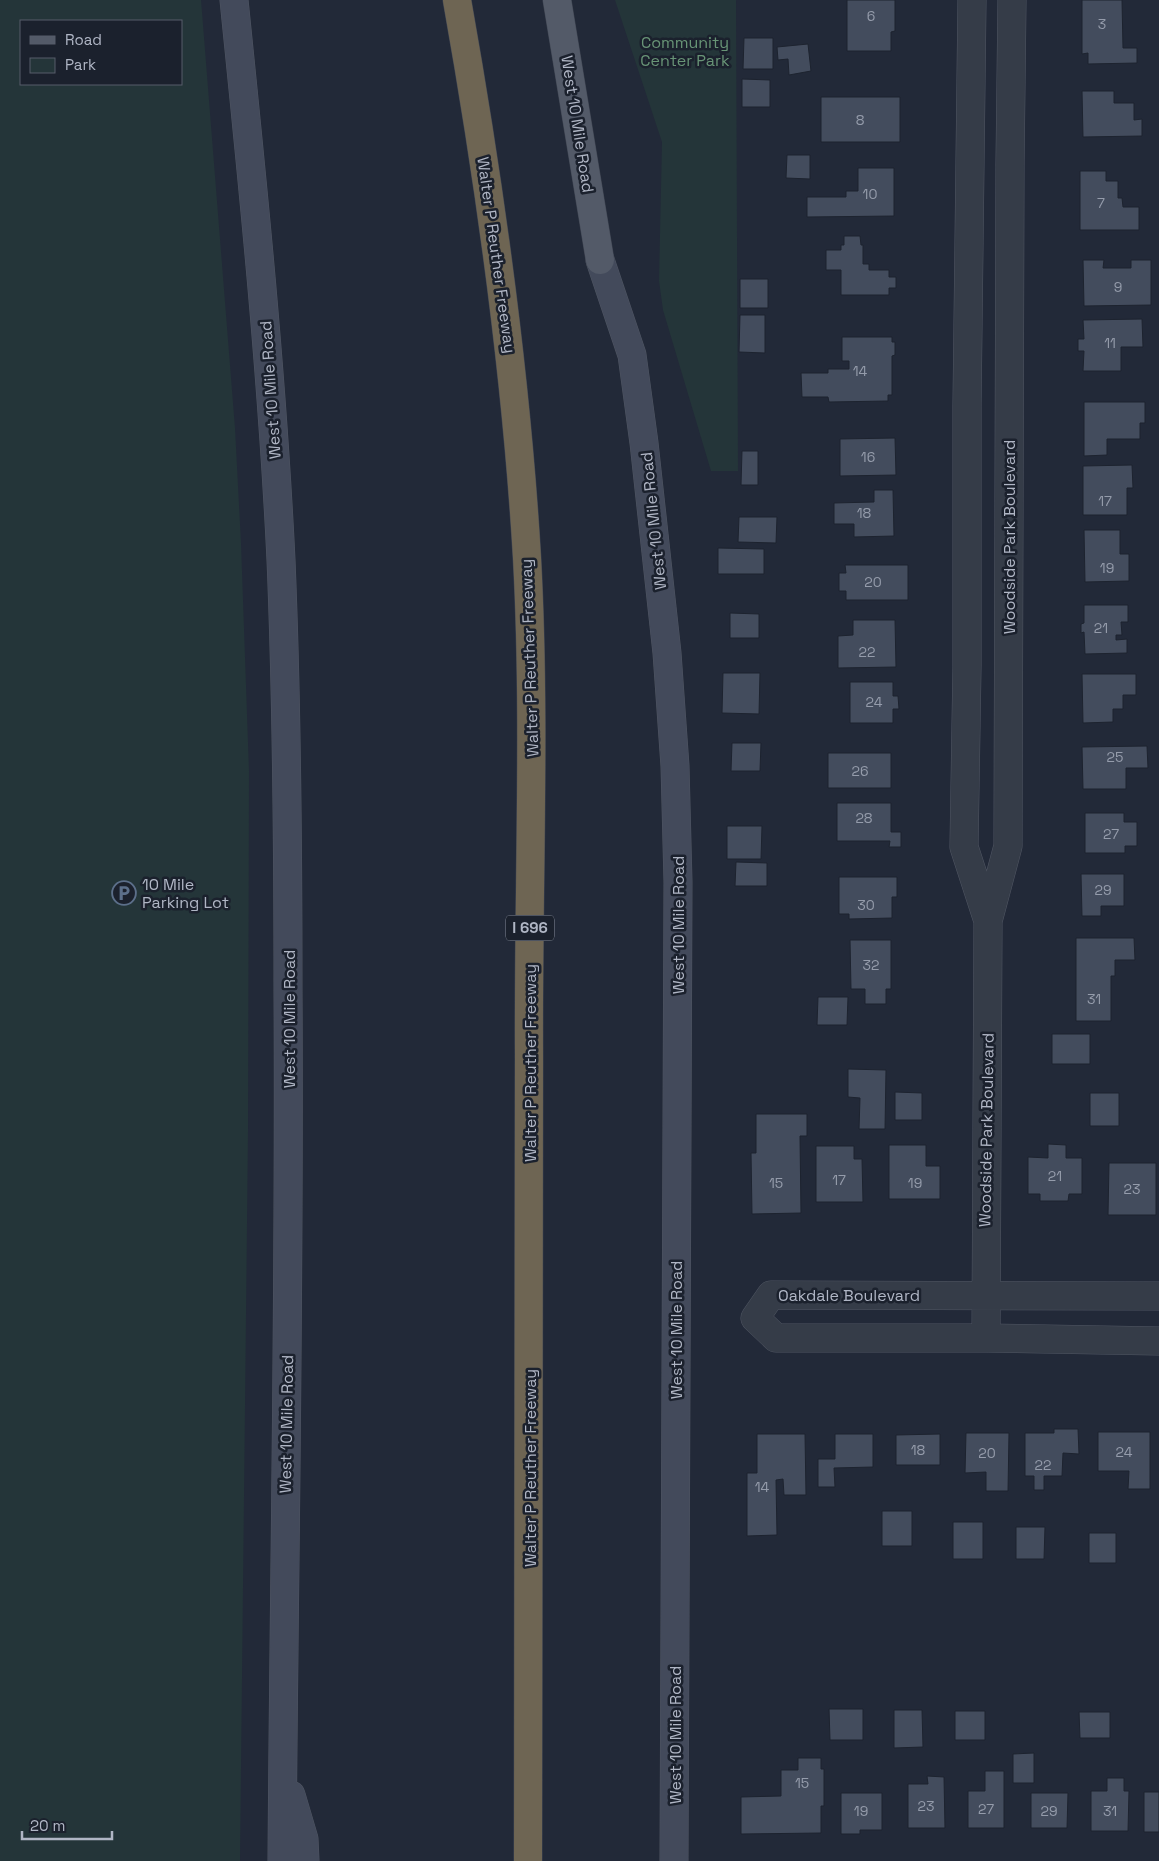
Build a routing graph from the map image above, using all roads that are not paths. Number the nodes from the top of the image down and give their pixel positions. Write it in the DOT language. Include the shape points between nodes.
graph roads {
  1 [pos="234,0"];
  2 [pos="458,0"];
  3 [pos="557,0"];
  4 [pos="972,0"];
  5 [pos="1012,0"];
  6 [pos="969,164"];
  7 [pos="1010,165"];
  8 [pos="967,406"];
  9 [pos="1009,406"];
  10 [pos="967,666"];
  11 [pos="1009,667"];
  12 [pos="988,921"];
  13 [pos="986,1295"];
  14 [pos="1159,1296"];
  15 [pos="986,1338"];
  16 [pos="1159,1341"];
  17 [pos="282,1765"];
  18 [pos="282,1861"];
  19 [pos="304,1861"];
  20 [pos="528,1861"];
  21 [pos="674,1861"];
  1 -- 17 [label="main road, West 10 Mile Road" via="269,374 281,561 285,698 289,1133"];
  2 -- 20 [label="highway, Walter P Reuther Freeway / I 696" via="497,242 510,354 521,469 530,635"];
  3 -- 21 [label="main road, West 10 Mile Road" via="600,260 632,355 659,570 675,766 678,882"];
  4 -- 6 [label="street, Woodside Park Boulevard"];
  5 -- 7 [label="street, Woodside Park Boulevard"];
  6 -- 7 [label="street"];
  6 -- 8 [label="street, Woodside Park Boulevard"];
  7 -- 9 [label="street, Woodside Park Boulevard"];
  8 -- 9 [label="street"];
  8 -- 10 [label="street, Woodside Park Boulevard"];
  9 -- 11 [label="street, Woodside Park Boulevard"];
  10 -- 11 [label="street"];
  10 -- 12 [label="street, Woodside Park Boulevard" via="964,847"];
  11 -- 12 [label="street, Woodside Park Boulevard" via="1008,846"];
  12 -- 13 [label="street, Woodside Park Boulevard"];
  13 -- 14 [label="street, Oakdale Boulevard"];
  13 -- 15 [label="street, Woodside Park Boulevard"];
  13 -- 15 [label="street, Oakdale Boulevard" via="771,1294 754,1318 776,1338"];
  15 -- 16 [label="street, Oakdale Boulevard"];
  17 -- 18 [label="main road, West 10 Mile Road"];
  17 -- 19 [label="main road" via="304,1839"];
}
